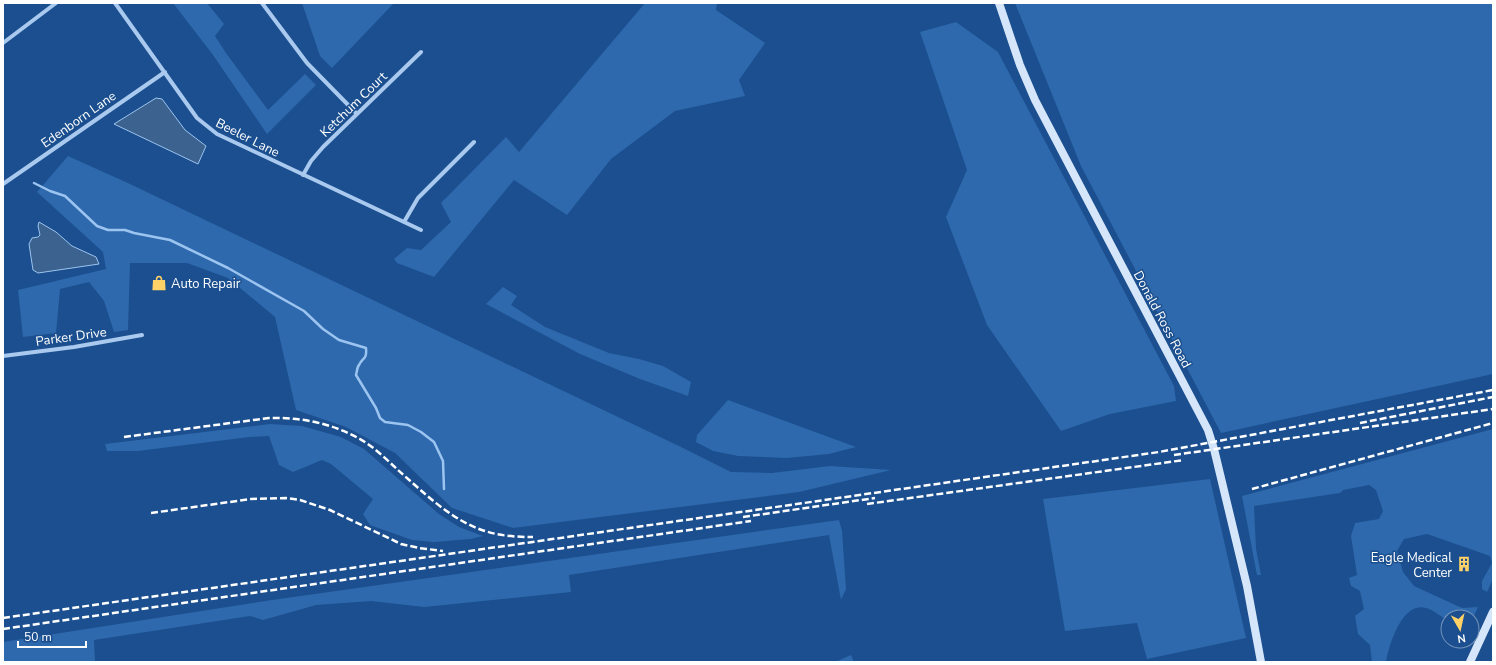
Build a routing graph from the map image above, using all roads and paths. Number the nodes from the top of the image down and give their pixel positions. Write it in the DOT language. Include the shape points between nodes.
graph roads {
  1 [pos="56,3"];
  2 [pos="115,3"];
  3 [pos="262,3"];
  4 [pos="999,3"];
  5 [pos="3,43"];
  6 [pos="421,52"];
  7 [pos="165,72"];
  8 [pos="357,114"];
  9 [pos="474,142"];
  10 [pos="303,175"];
  11 [pos="3,184"];
  12 [pos="404,222"];
  13 [pos="421,230"];
  14 [pos="142,336"];
  15 [pos="3,356"];
  16 [pos="1493,612"];
  17 [pos="1261,662"];
  18 [pos="1470,662"];
  1 -- 5 [label="street"];
  2 -- 7 [label="street, Beeler Lane"];
  3 -- 8 [label="street" via="307,63"];
  4 -- 17 [label="street, Donald Ross Road" via="1020,65 1041,113 1208,430 1247,586"];
  6 -- 8 [label="street, Ketchum Court"];
  7 -- 10 [label="street, Beeler Lane" via="204,125 217,134"];
  7 -- 11 [label="street, Edenborn Lane"];
  8 -- 10 [label="street, Ketchum Court" via="315,155"];
  9 -- 12 [label="street" via="418,198"];
  10 -- 12 [label="street, Beeler Lane"];
  12 -- 13 [label="street, Beeler Lane"];
  14 -- 15 [label="street, Parker Drive"];
  16 -- 18 [label="street"];
}
